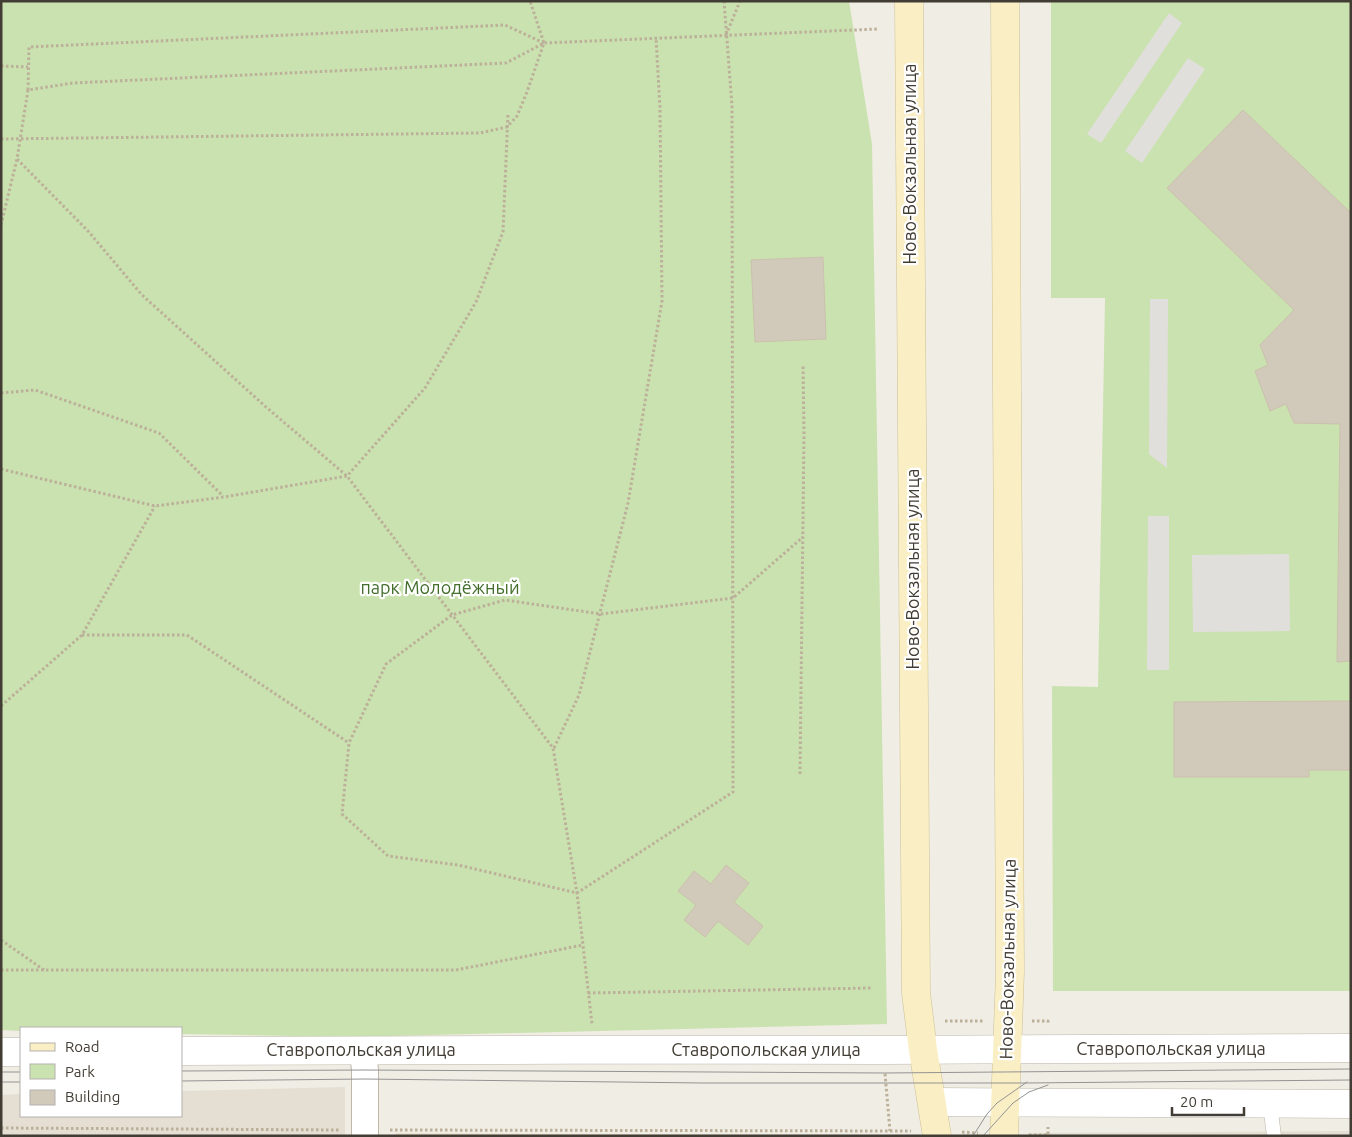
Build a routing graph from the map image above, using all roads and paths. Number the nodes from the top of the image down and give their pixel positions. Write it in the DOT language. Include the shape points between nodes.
graph roads {
  1 [pos="530,1"];
  2 [pos="724,1"];
  3 [pos="740,1"];
  4 [pos="909,1"];
  5 [pos="1004,1"];
  6 [pos="878,29"];
  7 [pos="726,36"];
  8 [pos="656,38"];
  9 [pos="544,42"];
  10 [pos="1,66"];
  11 [pos="28,67"];
  12 [pos="28,90"];
  13 [pos="508,113"];
  14 [pos="507,127"];
  15 [pos="1,139"];
  16 [pos="20,140"];
  17 [pos="17,159"];
  18 [pos="1,225"];
  19 [pos="803,364"];
  20 [pos="1,393"];
  21 [pos="1,469"];
  22 [pos="347,476"];
  23 [pos="224,497"];
  24 [pos="155,506"];
  25 [pos="803,537"];
  26 [pos="733,598"];
  27 [pos="601,614"];
  28 [pos="452,615"];
  29 [pos="82,635"];
  30 [pos="1,706"];
  31 [pos="349,743"];
  32 [pos="554,748"];
  33 [pos="800,774"];
  34 [pos="577,893"];
  35 [pos="1,940"];
  36 [pos="583,945"];
  37 [pos="1,970"];
  38 [pos="44,970"];
  39 [pos="872,988"];
  40 [pos="588,993"];
  41 [pos="920,1020"];
  42 [pos="1008,1021"];
  43 [pos="1048,1021"];
  44 [pos="592,1032"];
  45 [pos="1351,1048"];
  46 [pos="363,1050"];
  47 [pos="883,1050"];
  48 [pos="923,1050"];
  49 [pos="1008,1050"];
  50 [pos="182,1051"];
  51 [pos="1,1052"];
  52 [pos="20,1052"];
  53 [pos="932,1102"];
  54 [pos="1006,1103"];
  55 [pos="1270,1104"];
  56 [pos="1351,1104"];
  57 [pos="1,1128"];
  58 [pos="890,1130"];
  59 [pos="365,1133"];
  60 [pos="937,1133"];
  61 [pos="1004,1135"];
  62 [pos="1048,1135"];
  63 [pos="1274,1136"];
  1 -- 9 [label="path"];
  2 -- 7 [label="path"];
  3 -- 7 [label="path"];
  4 -- 41 [label="main road, Ново-Вокзальная улица" via="916,993"];
  5 -- 42 [label="main road, Ново-Вокзальная улица"];
  6 -- 7 [label="path"];
  7 -- 8 [label="path"];
  7 -- 26 [label="path" via="732,106"];
  8 -- 9 [label="path"];
  8 -- 27 [label="path" via="662,301 628,503"];
  9 -- 11 [label="path" via="505,24 29,47"];
  9 -- 12 [label="path" via="506,63 73,83"];
  9 -- 14 [label="path" via="517,116"];
  10 -- 11 [label="path"];
  11 -- 12 [label="path"];
  12 -- 16 [label="path"];
  13 -- 14 [label="path"];
  14 -- 16 [label="path" via="480,133"];
  14 -- 22 [label="path" via="503,232 476,302 425,388"];
  15 -- 16 [label="path"];
  16 -- 17 [label="path"];
  17 -- 18 [label="path"];
  17 -- 22 [label="path" via="88,231 142,295"];
  19 -- 25 [label="path"];
  20 -- 23 [label="path" via="35,390 159,433"];
  21 -- 24 [label="path"];
  22 -- 23 [label="path"];
  22 -- 28 [label="path"];
  23 -- 24 [label="path"];
  24 -- 29 [label="path"];
  25 -- 26 [label="path"];
  25 -- 33 [label="path"];
  26 -- 27 [label="path"];
  26 -- 34 [label="path" via="733,792"];
  27 -- 28 [label="path" via="505,600"];
  27 -- 32 [label="path" via="579,695"];
  28 -- 31 [label="path" via="386,664"];
  28 -- 32 [label="path"];
  29 -- 30 [label="path"];
  29 -- 31 [label="path" via="187,635"];
  31 -- 34 [label="path" via="342,814 388,856 458,865"];
  32 -- 34 [label="path"];
  34 -- 36 [label="path"];
  35 -- 38 [label="path"];
  36 -- 38 [label="path" via="456,970"];
  36 -- 40 [label="path"];
  37 -- 38 [label="path"];
  39 -- 40 [label="path"];
  40 -- 44 [label="path"];
  41 -- 42 [label="path"];
  41 -- 48 [label="main road, Ново-Вокзальная улица"];
  42 -- 43 [label="path"];
  42 -- 49 [label="main road, Ново-Вокзальная улица"];
  45 -- 49 [label="street, Ставропольская улица"];
  46 -- 47 [label="street, Ставропольская улица"];
  46 -- 50 [label="street, Ставропольская улица"];
  46 -- 59 [label="street"];
  47 -- 48 [label="street, Ставропольская улица"];
  47 -- 58 [label="path"];
  48 -- 49 [label="street, Ставропольская улица"];
  48 -- 53 [label="main road, Ново-Вокзальная улица"];
  49 -- 54 [label="main road, Ново-Вокзальная улица"];
  51 -- 52 [label="street"];
  53 -- 54 [label="street"];
  53 -- 60 [label="main road, Ново-Вокзальная улица"];
  54 -- 55 [label="street"];
  54 -- 61 [label="main road, Ново-Вокзальная улица"];
  55 -- 56 [label="street"];
  55 -- 63 [label="lane"];
  57 -- 59 [label="path"];
  58 -- 59 [label="path"];
  58 -- 60 [label="path"];
  60 -- 61 [label="path"];
  61 -- 62 [label="path"];
}
